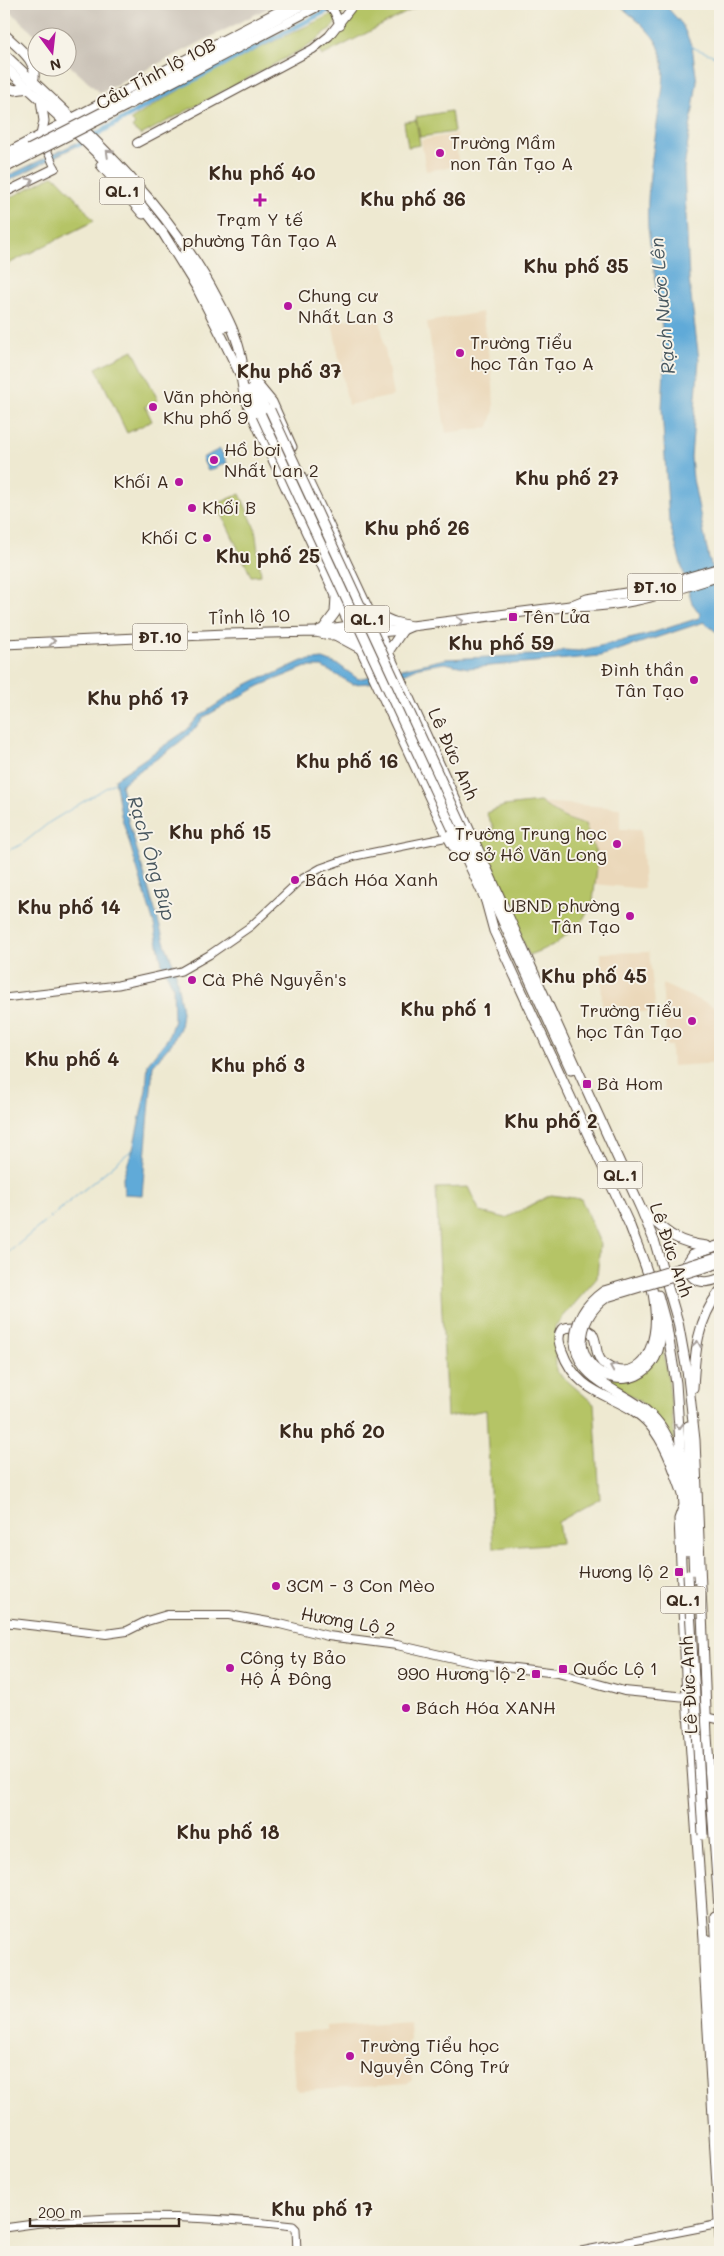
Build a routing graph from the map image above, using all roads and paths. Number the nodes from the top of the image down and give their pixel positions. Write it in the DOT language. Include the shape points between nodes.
graph roads {
  1 [pos="292,4"];
  2 [pos="306,4"];
  3 [pos="323,4"];
  4 [pos="354,4"];
  5 [pos="340,22"];
  6 [pos="4,34"];
  7 [pos="4,48"];
  8 [pos="4,54"];
  9 [pos="4,66"];
  10 [pos="4,72"];
  11 [pos="19,74"];
  12 [pos="31,85"];
  13 [pos="4,86"];
  14 [pos="41,100"];
  15 [pos="69,120"];
  16 [pos="41,136"];
  17 [pos="87,139"];
  18 [pos="137,143"];
  19 [pos="4,154"];
  20 [pos="4,162"];
  21 [pos="55,168"];
  22 [pos="4,169"];
  23 [pos="4,193"];
  24 [pos="168,231"];
  25 [pos="244,374"];
  26 [pos="263,414"];
  27 [pos="336,541"];
  28 [pos="315,551"];
  29 [pos="720,568"];
  30 [pos="720,576"];
  31 [pos="356,584"];
  32 [pos="336,594"];
  33 [pos="588,603"];
  34 [pos="370,611"];
  35 [pos="394,622"];
  36 [pos="377,628"];
  37 [pos="407,628"];
  38 [pos="320,630"];
  39 [pos="352,630"];
  40 [pos="335,635"];
  41 [pos="4,644"];
  42 [pos="362,650"];
  43 [pos="388,652"];
  44 [pos="366,659"];
  45 [pos="409,697"];
  46 [pos="386,704"];
  47 [pos="458,833"];
  48 [pos="484,880"];
  49 [pos="501,901"];
  50 [pos="4,998"];
  51 [pos="641,1209"];
  52 [pos="632,1226"];
  53 [pos="716,1246"];
  54 [pos="720,1256"];
  55 [pos="720,1263"];
  56 [pos="720,1278"];
  57 [pos="720,1292"];
  58 [pos="662,1308"];
  59 [pos="578,1343"];
  60 [pos="650,1348"];
  61 [pos="637,1376"];
  62 [pos="690,1402"];
  63 [pos="689,1423"];
  64 [pos="682,1476"];
  65 [pos="684,1501"];
  66 [pos="689,1527"];
  67 [pos="4,1622"];
  68 [pos="687,1674"];
  69 [pos="704,1676"];
  70 [pos="687,1697"];
  71 [pos="707,1717"];
  72 [pos="720,1720"];
  73 [pos="690,1735"];
  74 [pos="707,1736"];
  75 [pos="716,1920"];
  76 [pos="719,1972"];
  77 [pos="720,2003"];
  78 [pos="720,2126"];
  79 [pos="720,2224"];
  80 [pos="4,2228"];
  81 [pos="720,2238"];
  82 [pos="297,2252"];
  83 [pos="576,2252"];
  1 -- 15 [label="main road"];
  2 -- 20 [label="main road, Cầu Tỉnh lộ 10B, bridge"];
  3 -- 5 [label="main road" via="334,11"];
  3 -- 22 [label="main road, Cầu Tỉnh lộ 10B, bridge"];
  4 -- 5 [label="main road"];
  5 -- 18 [label="main road" via="321,44 300,57"];
  6 -- 12 [label="main road" via="31,61 35,72"];
  7 -- 11 [label="main road, Lê Đức Anh / QL.1" via="17,62"];
  8 -- 11 [label="main road, Lê Đức Anh / QL.1"];
  9 -- 11 [label="main road, Lê Đức Anh / QL.1"];
  10 -- 11 [label="main road, Lê Đức Anh / QL.1"];
  11 -- 12 [label="main road, Lê Đức Anh / QL.1"];
  12 -- 13 [label="main road" via="15,90"];
  12 -- 14 [label="main road, Lê Đức Anh / QL.1"];
  12 -- 15 [label="main road, Lê Đức Anh / QL.1"];
  14 -- 15 [label="main road, Lê Đức Anh / QL.1"];
  14 -- 16 [label="main road" via="44,121"];
  15 -- 16 [label="main road"];
  15 -- 17 [label="main road, Lê Đức Anh / QL.1"];
  16 -- 19 [label="main road"];
  16 -- 21 [label="street, bridge"];
  17 -- 24 [label="main road, Lê Đức Anh / QL.1" via="124,169"];
  17 -- 24 [label="main road, Lê Đức Anh / QL.1" via="93,154 130,200"];
  23 -- 21 [label="main road, one-way"];
  24 -- 25 [label="main road, Lê Đức Anh / QL.1"];
  24 -- 25 [label="main road, Lê Đức Anh / QL.1" via="242,361"];
  25 -- 26 [label="main road, QL.1" via="251,398"];
  25 -- 26 [label="main road, QL.1" via="256,389"];
  25 -- 27 [label="main road, Lê Đức Anh / QL.1" via="272,402"];
  25 -- 28 [label="main road, Lê Đức Anh / QL.1" via="247,403"];
  26 -- 47 [label="main road, QL.1, bridge"];
  27 -- 28 [label="main road" via="326,551"];
  27 -- 31 [label="main road, Lê Đức Anh / QL.1"];
  28 -- 32 [label="main road, Lê Đức Anh / QL.1"];
  29 -- 33 [label="main road, ĐT.10"];
  30 -- 33 [label="main road, ĐT.10" via="655,596"];
  31 -- 32 [label="main road" via="346,594"];
  31 -- 34 [label="main road, Lê Đức Anh / QL.1"];
  32 -- 38 [label="main road" via="335,613"];
  32 -- 39 [label="main road, Lê Đức Anh / QL.1"];
  37 -- 33 [label="main road, Tỉnh lộ 10 / ĐT.10, one-way"];
  34 -- 35 [label="main road"];
  34 -- 36 [label="main road, Lê Đức Anh / QL.1"];
  35 -- 36 [label="main road, Tỉnh lộ 10 / ĐT.10"];
  35 -- 37 [label="main road, Tỉnh lộ 10 / ĐT.10"];
  36 -- 37 [label="main road, Tỉnh lộ 10 / ĐT.10"];
  36 -- 39 [label="main road, Tỉnh lộ 10 / ĐT.10"];
  36 -- 43 [label="main road, Lê Đức Anh / QL.1"];
  37 -- 43 [label="main road"];
  38 -- 39 [label="main road, Tỉnh lộ 10 / ĐT.10"];
  38 -- 40 [label="main road, Tỉnh lộ 10 / ĐT.10"];
  41 -- 38 [label="main road, Tỉnh lộ 10 / ĐT.10, one-way"];
  39 -- 40 [label="main road, Tỉnh lộ 10 / ĐT.10"];
  39 -- 42 [label="main road, Lê Đức Anh / QL.1"];
  40 -- 42 [label="main road"];
  42 -- 44 [label="main road, Lê Đức Anh / QL.1"];
  43 -- 44 [label="main road" via="376,652"];
  43 -- 45 [label="main road, Lê Đức Anh / QL.1"];
  44 -- 46 [label="main road, Lê Đức Anh / QL.1"];
  45 -- 46 [label="main road" via="394,698"];
  45 -- 47 [label="main road, Lê Đức Anh / QL.1"];
  46 -- 47 [label="main road, Lê Đức Anh / QL.1"];
  47 -- 48 [label="main road, Lê Đức Anh / QL.1"];
  47 -- 49 [label="main road, Lê Đức Anh / QL.1"];
  47 -- 50 [label="street" via="361,855 321,868 300,880 251,926 176,972 110,986"];
  47 -- 52 [label="main road, Lê Đức Anh / QL.1" via="500,946"];
  48 -- 49 [label="main road"];
  48 -- 63 [label="main road, Lê Đức Anh / QL.1" via="649,1244 673,1321"];
  49 -- 51 [label="main road, Lê Đức Anh / QL.1"];
  51 -- 53 [label="main road" via="673,1238"];
  51 -- 62 [label="main road, Lê Đức Anh / QL.1" via="655,1242 676,1314"];
  52 -- 58 [label="main road, Lê Đức Anh / QL.1" via="650,1266"];
  52 -- 60 [label="main road, Lê Đức Anh / QL.1" via="655,1305"];
  53 -- 56 [label="main road" via="693,1254 688,1260 688,1270 699,1282"];
  54 -- 59 [label="main road, bridge" via="604,1292 582,1315 577,1327"];
  55 -- 59 [label="main road, bridge" via="607,1297 588,1317"];
  62 -- 57 [label="main road, one-way" via="702,1322"];
  58 -- 61 [label="main road" via="658,1352"];
  58 -- 64 [label="main road, Lê Đức Anh / QL.1, one-way" via="676,1383"];
  59 -- 61 [label="main road" via="589,1363 600,1373 619,1379"];
  59 -- 64 [label="main road" via="578,1358 589,1373 640,1406 658,1422"];
  60 -- 61 [label="main road" via="648,1361"];
  60 -- 65 [label="main road, Lê Đức Anh / QL.1, one-way" via="638,1365 621,1371 608,1367 602,1361 590,1331 570,1327 562,1329 559,1335 564,1357 582,1383 639,1415 655,1431 664,1446"];
  62 -- 63 [label="main road"];
  62 -- 63 [label="main road, Lê Đức Anh / QL.1"];
  63 -- 66 [label="main road, Lê Đức Anh / QL.1"];
  63 -- 69 [label="main road, Lê Đức Anh / QL.1"];
  64 -- 65 [label="main road, Lê Đức Anh / QL.1"];
  65 -- 66 [label="main road, Lê Đức Anh / QL.1"];
  65 -- 68 [label="main road, Lê Đức Anh / QL.1" via="679,1519"];
  66 -- 75 [label="main road, Lê Đức Anh / QL.1" via="706,1835"];
  67 -- 70 [label="main road, Hương Lộ 2" via="106,1634 127,1631 167,1615 229,1616 328,1636 397,1645 480,1664 558,1673 624,1691"];
  68 -- 69 [label="main road" via="694,1684 701,1682"];
  68 -- 70 [label="main road, Lê Đức Anh / QL.1"];
  69 -- 71 [label="main road, Lê Đức Anh / QL.1"];
  70 -- 71 [label="main road"];
  70 -- 73 [label="main road, Lê Đức Anh / QL.1"];
  71 -- 72 [label="street"];
  71 -- 74 [label="main road, Lê Đức Anh / QL.1"];
  73 -- 74 [label="main road" via="699,1729"];
  73 -- 79 [label="main road, Lê Đức Anh / QL.1"];
  74 -- 75 [label="main road, Lê Đức Anh / QL.1"];
  75 -- 76 [label="main road, Lê Đức Anh / QL.1"];
  75 -- 78 [label="main road, Lê Đức Anh / QL.1"];
  76 -- 77 [label="main road, Lê Đức Anh / QL.1"];
  79 -- 81 [label="main road, Lê Đức Anh / QL.1"];
  79 -- 83 [label="street"];
  80 -- 82 [label="street" via="50,2221 137,2218 244,2220 293,2226 296,2229"];
}
